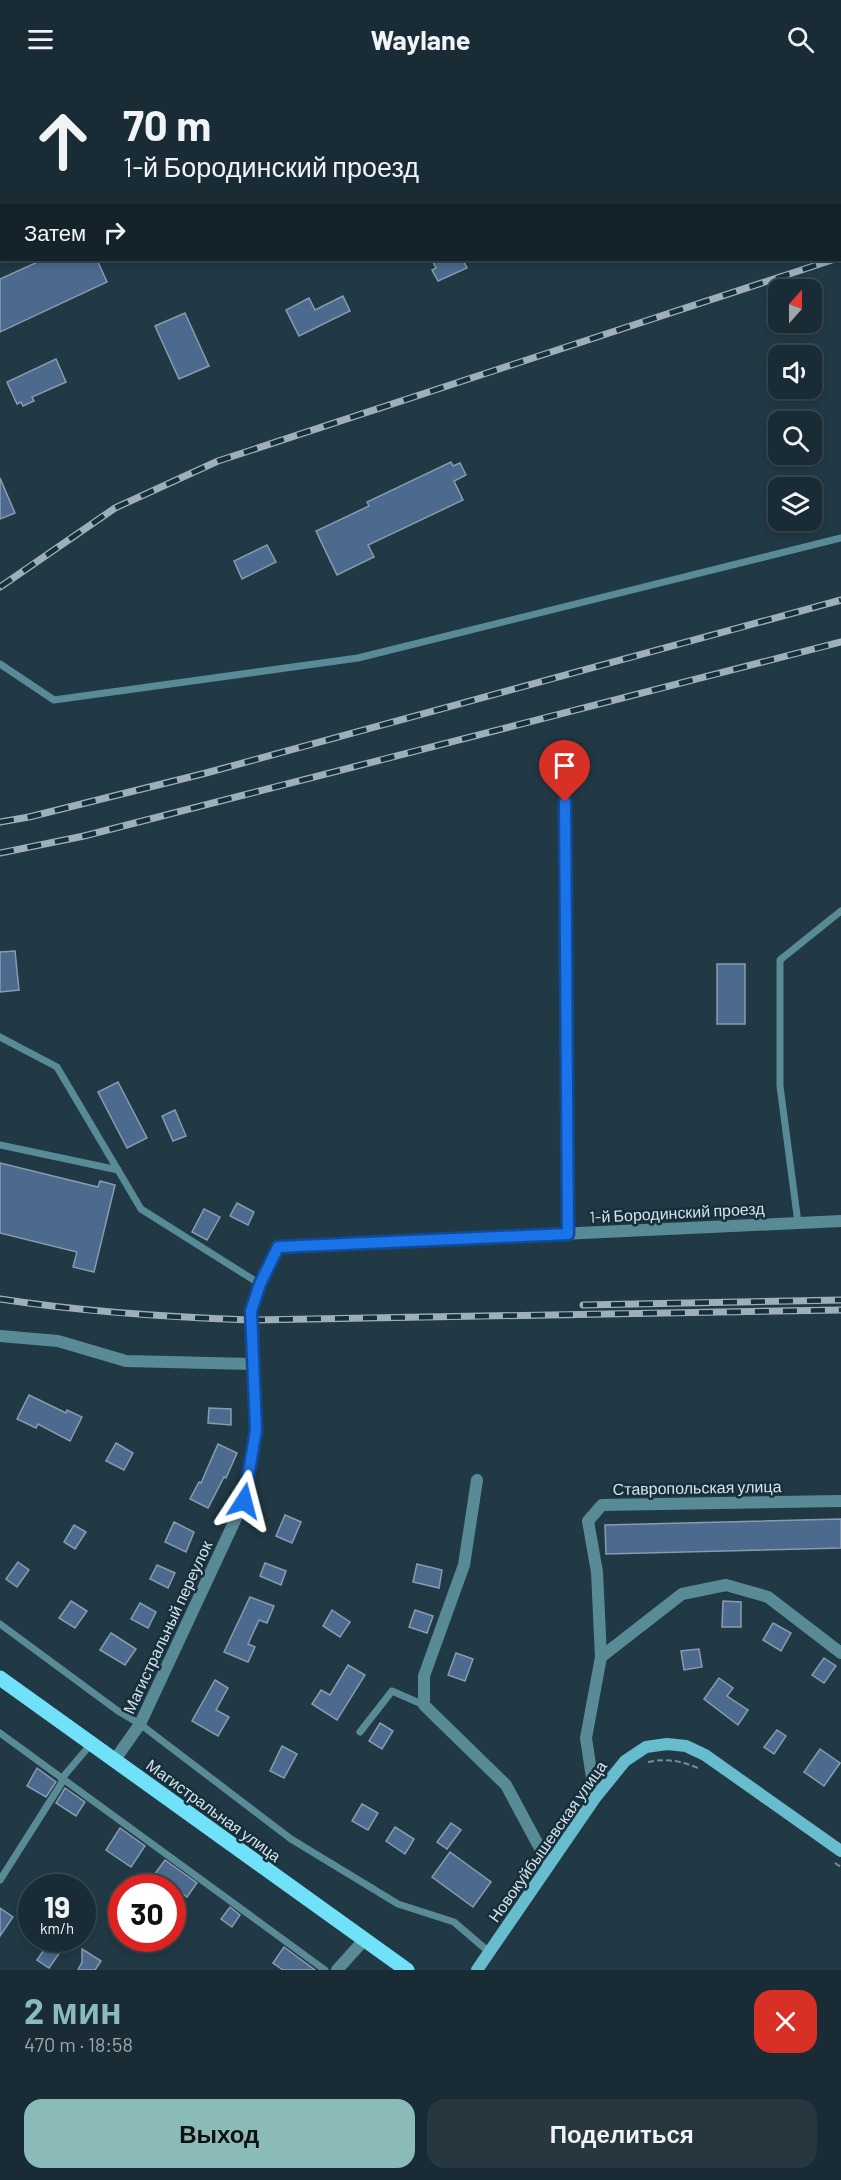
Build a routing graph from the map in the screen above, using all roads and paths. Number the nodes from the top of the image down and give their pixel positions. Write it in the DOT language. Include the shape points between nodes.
graph roads {
  1 [pos="841,538"];
  2 [pos="0,664"];
  3 [pos="565,802"];
  4 [pos="841,911"];
  5 [pos="0,1036"];
  6 [pos="0,1144"];
  7 [pos="118,1170"];
  8 [pos="841,1221"];
  9 [pos="798,1223"];
  10 [pos="568,1234"];
  11 [pos="260,1284"];
  12 [pos="0,1336"];
  13 [pos="252,1364"];
  14 [pos="477,1480"];
  15 [pos="841,1502"];
  16 [pos="0,1624"];
  17 [pos="841,1653"];
  18 [pos="601,1657"];
  19 [pos="0,1678"];
  20 [pos="424,1706"];
  21 [pos="140,1724"];
  22 [pos="360,1732"];
  23 [pos="0,1733"];
  24 [pos="91,1744"];
  25 [pos="114,1761"];
  26 [pos="644,1763"];
  27 [pos="702,1770"];
  28 [pos="63,1778"];
  29 [pos="595,1798"];
  30 [pos="841,1851"];
  31 [pos="832,1861"];
  32 [pos="549,1865"];
  33 [pos="841,1868"];
  34 [pos="0,1880"];
  35 [pos="364,1940"];
  36 [pos="489,1952"];
  37 [pos="325,1970"];
  38 [pos="337,1970"];
  39 [pos="407,1970"];
  40 [pos="477,1970"];
  1 -- 2 [label="lane" via="358,658 54,700"];
  3 -- 10 [label="lane"];
  4 -- 9 [label="lane" via="780,960 780,1086"];
  5 -- 7 [label="lane" via="57,1067"];
  6 -- 7 [label="lane"];
  7 -- 11 [label="lane" via="141,1209"];
  8 -- 9 [label="street, 1-й Бородинский проезд"];
  9 -- 10 [label="street, 1-й Бородинский проезд"];
  10 -- 11 [label="street, 1-й Бородинский проезд" via="278,1247"];
  11 -- 13 [label="street, 1-й Бородинский проезд" via="250,1320"];
  12 -- 13 [label="street" via="58,1341 126,1361"];
  13 -- 21 [label="street, Магистральный переулок" via="256,1430 244,1501"];
  14 -- 20 [label="street" via="464,1565 424,1676"];
  15 -- 18 [label="street, Ставропольская улица" via="602,1505 588,1521 597,1572"];
  16 -- 21 [label="lane"];
  17 -- 18 [label="street" via="768,1597 726,1585 682,1594"];
  18 -- 29 [label="street, Ставропольская улица" via="586,1738"];
  19 -- 24 [label="main road, Магистральная улица"];
  20 -- 22 [label="lane" via="392,1691"];
  20 -- 32 [label="street" via="506,1785"];
  21 -- 25 [label="street, Магистральный переулок"];
  21 -- 36 [label="lane" via="291,1839 398,1904 454,1922"];
  23 -- 28 [label="lane"];
  24 -- 25 [label="main road, Магистральная улица"];
  24 -- 28 [label="lane"];
  25 -- 35 [label="main road, Магистральная улица"];
  26 -- 27 [label="path" via="663,1759 686,1762"];
  28 -- 34 [label="lane"];
  28 -- 37 [label="lane"];
  29 -- 30 [label="street, Новокуйбышевская улица" via="625,1761 646,1747 686,1746 705,1755"];
  29 -- 32 [label="street, Новокуйбышевская улица"];
  31 -- 33 [label="path"];
  32 -- 36 [label="street, Новокуйбышевская улица"];
  35 -- 38 [label="street"];
  35 -- 39 [label="main road, Магистральная улица"];
  36 -- 40 [label="street, Новокуйбышевская улица"];
}
